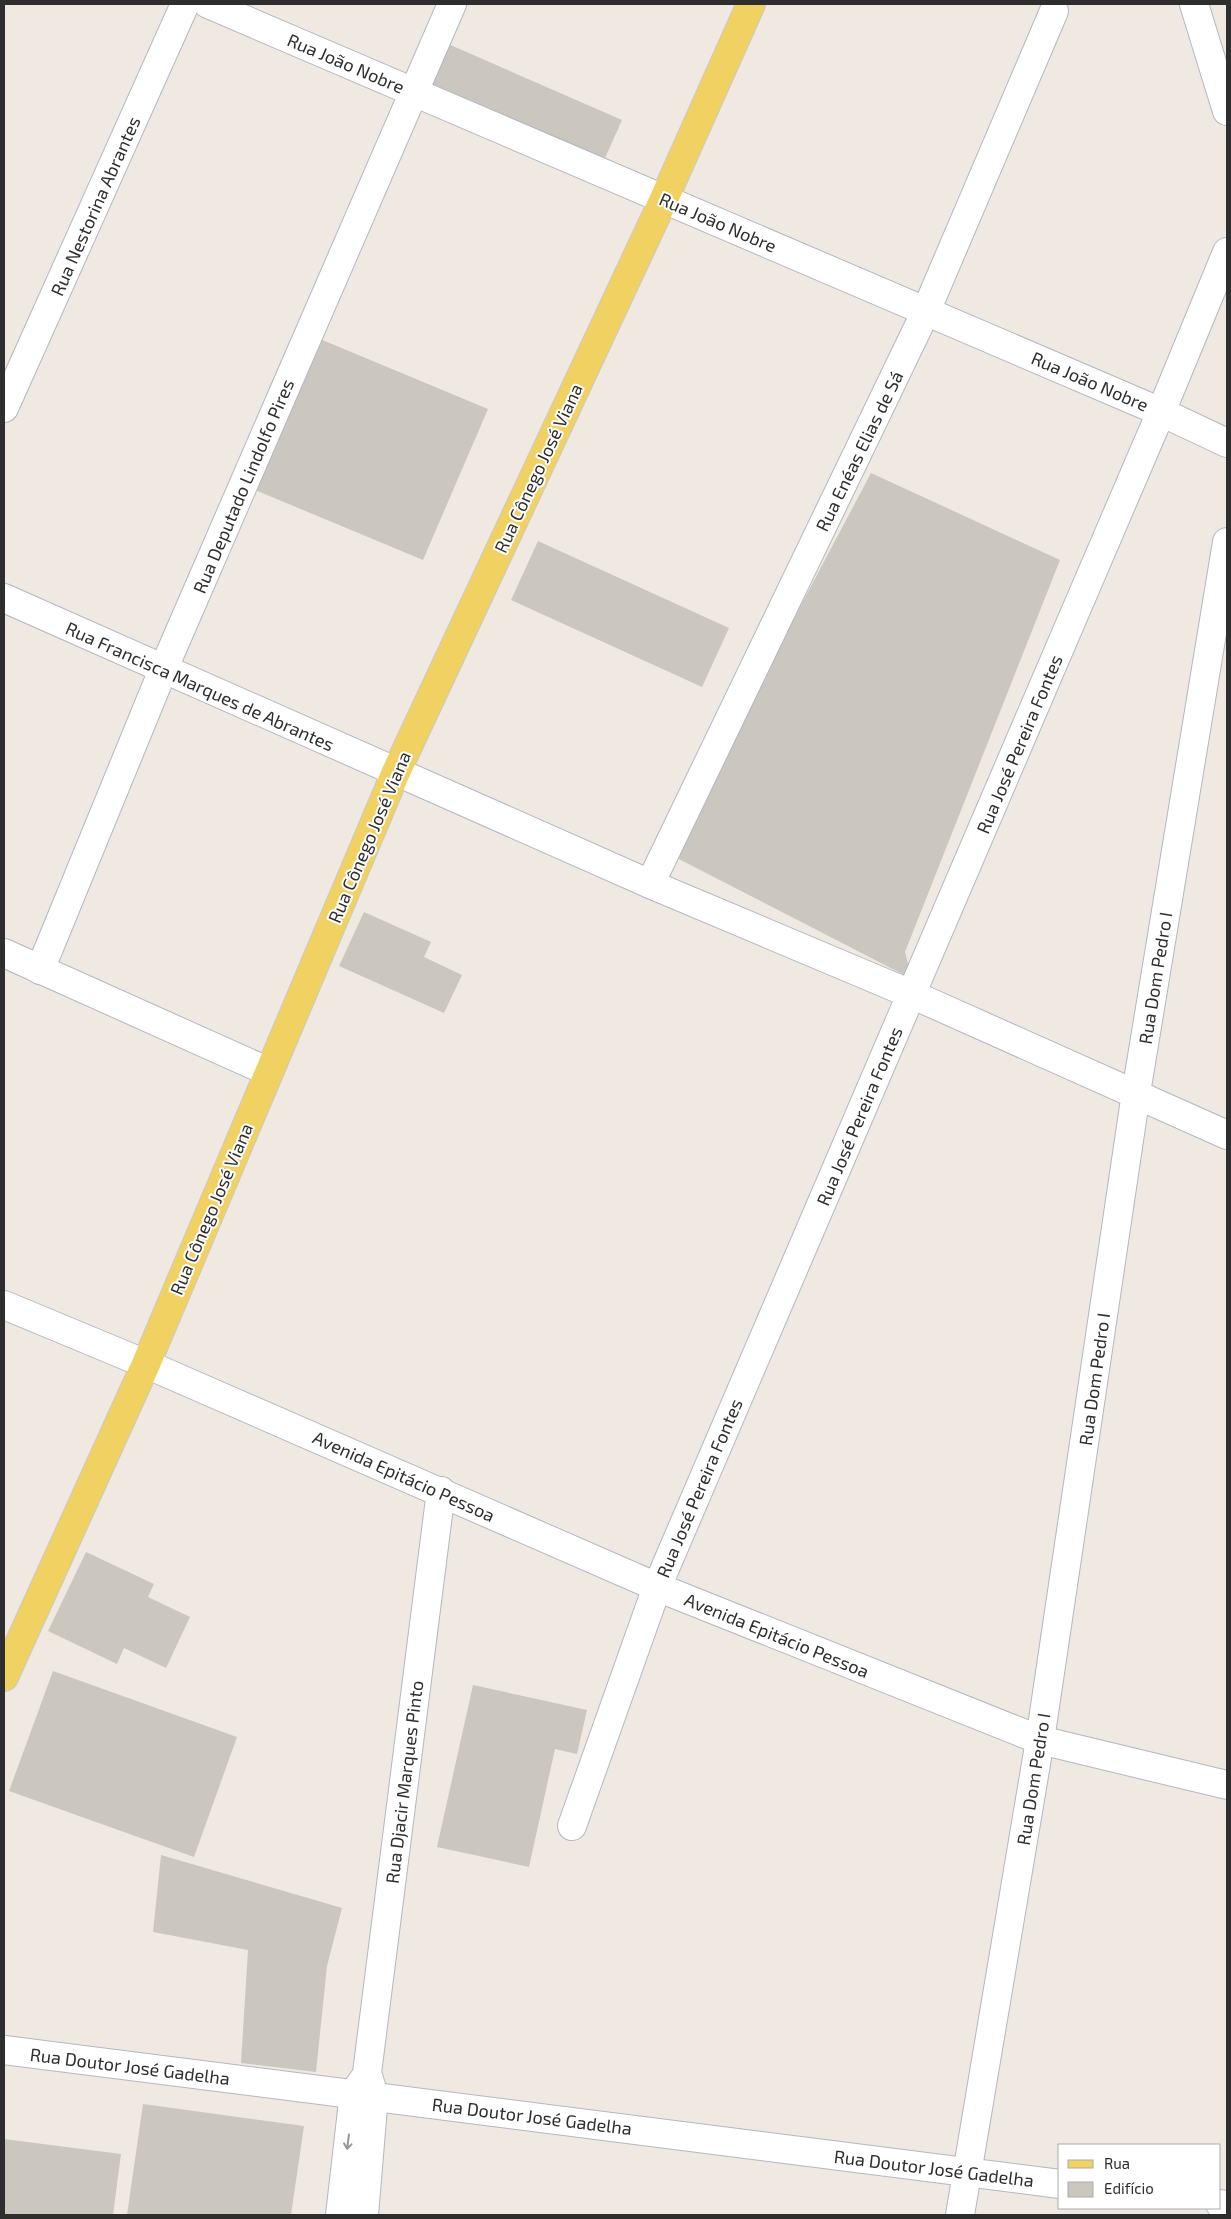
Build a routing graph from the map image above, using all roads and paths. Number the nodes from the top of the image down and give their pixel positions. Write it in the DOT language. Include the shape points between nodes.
graph roads {
  1 [pos="185,4"];
  2 [pos="208,4"];
  3 [pos="452,4"];
  4 [pos="751,4"];
  5 [pos="1194,4"];
  6 [pos="1054,11"];
  7 [pos="414,92"];
  8 [pos="1227,111"];
  9 [pos="664,198"];
  10 [pos="1227,252"];
  11 [pos="926,311"];
  12 [pos="4,408"];
  13 [pos="1161,412"];
  14 [pos="1227,443"];
  15 [pos="1227,542"];
  16 [pos="4,598"];
  17 [pos="163,670"];
  18 [pos="396,772"];
  19 [pos="650,884"];
  20 [pos="4,953"];
  21 [pos="40,970"];
  22 [pos="911,994"];
  23 [pos="269,1072"];
  24 [pos="1136,1093"];
  25 [pos="1227,1135"];
  26 [pos="4,1306"];
  27 [pos="146,1364"];
  28 [pos="441,1491"];
  29 [pos="657,1587"];
  30 [pos="4,1676"];
  31 [pos="1040,1740"];
  32 [pos="1227,1785"];
  33 [pos="572,1826"];
  34 [pos="4,2050"];
  35 [pos="365,2087"];
  36 [pos="967,2172"];
  37 [pos="1058,2184"];
  38 [pos="340,2215"];
  39 [pos="364,2215"];
  40 [pos="960,2215"];
  1 -- 12 [label="street, Rua Nestorina Abrantes"];
  2 -- 7 [label="street, Rua João Nobre"];
  3 -- 7 [label="street, Rua Deputado Lindolfo Pires"];
  4 -- 9 [label="main road, Rua Cônego José Viana"];
  5 -- 8 [label="street"];
  6 -- 11 [label="street, Rua Enéas Elias de Sá"];
  7 -- 9 [label="street, Rua João Nobre"];
  7 -- 17 [label="street, Rua Deputado Lindolfo Pires"];
  9 -- 11 [label="street, Rua João Nobre"];
  9 -- 18 [label="main road, Rua Cônego José Viana"];
  10 -- 13 [label="street, Rua José Pereira Fontes"];
  11 -- 13 [label="street, Rua João Nobre"];
  11 -- 19 [label="street, Rua Enéas Elias de Sá"];
  13 -- 14 [label="street, Rua João Nobre"];
  13 -- 22 [label="street, Rua José Pereira Fontes"];
  15 -- 24 [label="street, Rua Dom Pedro I"];
  16 -- 17 [label="street, Rua Francisca Marques de Abrantes"];
  17 -- 18 [label="street, Rua Francisca Marques de Abrantes"];
  17 -- 21 [label="street, Rua Deputado Lindolfo Pires"];
  18 -- 19 [label="street, Rua Francisca Marques de Abrantes"];
  18 -- 23 [label="main road, Rua Cônego José Viana"];
  19 -- 22 [label="street, Rua Francisca Marques de Abrantes"];
  20 -- 21 [label="street"];
  21 -- 23 [label="street"];
  22 -- 24 [label="street, Rua Francisca Marques de Abrantes"];
  22 -- 29 [label="street, Rua José Pereira Fontes"];
  23 -- 27 [label="main road, Rua Cônego José Viana"];
  24 -- 25 [label="street, Rua Francisca Marques de Abrantes"];
  24 -- 31 [label="street, Rua Dom Pedro I"];
  26 -- 27 [label="street, Avenida Epitácio Pessoa"];
  27 -- 28 [label="street, Avenida Epitácio Pessoa"];
  27 -- 30 [label="main road, Rua Cônego José Viana"];
  28 -- 29 [label="street, Avenida Epitácio Pessoa"];
  28 -- 35 [label="street, Rua Djacir Marques Pinto"];
  29 -- 31 [label="street, Avenida Epitácio Pessoa"];
  29 -- 33 [label="street, Rua José Pereira Fontes"];
  31 -- 32 [label="street, Avenida Epitácio Pessoa"];
  31 -- 36 [label="street, Rua Dom Pedro I"];
  34 -- 35 [label="street, Rua Doutor José Gadelha"];
  35 -- 36 [label="street, Rua Doutor José Gadelha"];
  35 -- 38 [label="street, Rua Djacir Marques Pinto, one-way"];
  35 -- 39 [label="street, Rua Djacir Marques Pinto"];
  36 -- 37 [label="street, Rua Doutor José Gadelha"];
  36 -- 40 [label="street, Rua Dom Pedro I"];
}
